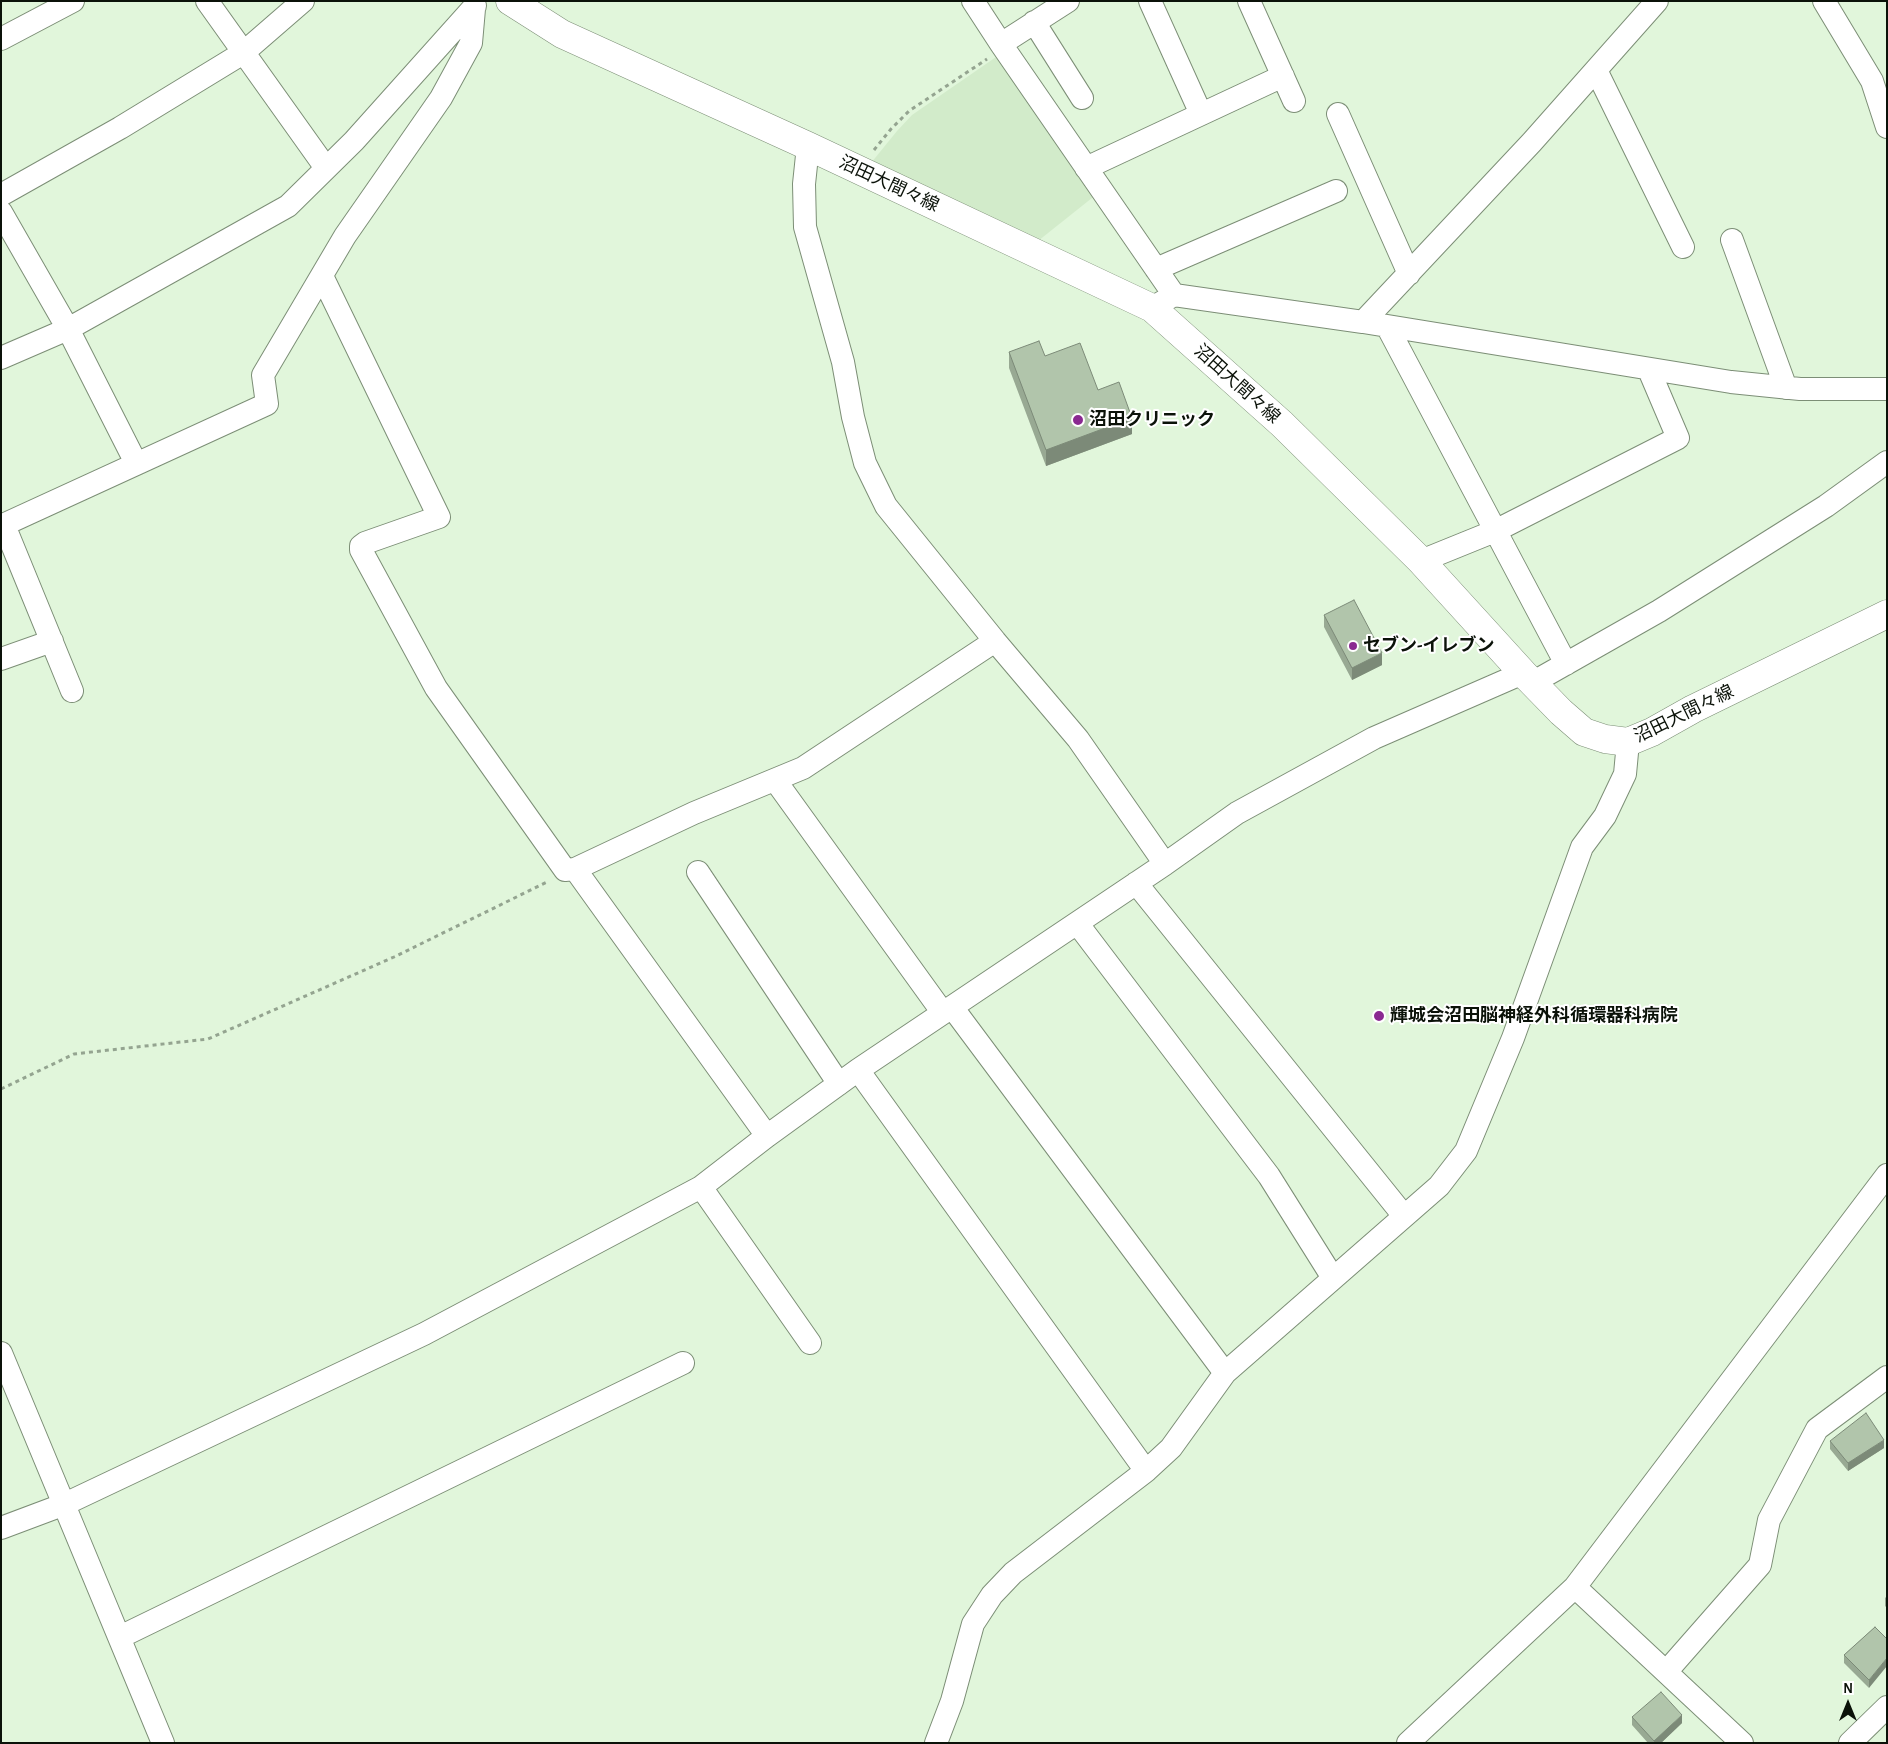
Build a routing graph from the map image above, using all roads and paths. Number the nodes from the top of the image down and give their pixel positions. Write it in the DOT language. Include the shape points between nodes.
graph roads {
  1 [pos="73,1"];
  2 [pos="207,1"];
  3 [pos="303,1"];
  4 [pos="510,1"];
  5 [pos="973,1"];
  6 [pos="1068,1"];
  7 [pos="1150,1"];
  8 [pos="1249,1"];
  9 [pos="1657,1"];
  10 [pos="1824,1"];
  11 [pos="476,5"];
  12 [pos="1034,22"];
  13 [pos="1,39"];
  14 [pos="1002,46"];
  15 [pos="243,53"];
  16 [pos="1596,70"];
  17 [pos="1283,76"];
  18 [pos="1082,98"];
  19 [pos="1294,101"];
  20 [pos="1201,114"];
  21 [pos="1338,114"];
  22 [pos="1887,126"];
  23 [pos="808,146"];
  24 [pos="326,168"];
  25 [pos="1086,168"];
  26 [pos="859,170"];
  27 [pos="1336,191"];
  28 [pos="1,195"];
  29 [pos="1,212"];
  30 [pos="1732,240"];
  31 [pos="1683,247"];
  32 [pos="1156,269"];
  33 [pos="1409,274"];
  34 [pos="322,276"];
  35 [pos="1163,302"];
  36 [pos="1363,322"];
  37 [pos="1387,326"];
  38 [pos="68,329"];
  39 [pos="1,358"];
  40 [pos="1649,370"];
  41 [pos="1786,388"];
  42 [pos="1887,388"];
  43 [pos="1887,462"];
  44 [pos="136,463"];
  45 [pos="3,526"];
  46 [pos="1495,531"];
  47 [pos="1421,560"];
  48 [pos="1887,614"];
  49 [pos="52,641"];
  50 [pos="995,641"];
  51 [pos="1,659"];
  52 [pos="1566,664"];
  53 [pos="1527,678"];
  54 [pos="72,691"];
  55 [pos="1628,742"];
  56 [pos="775,780"];
  57 [pos="1164,864"];
  58 [pos="575,869"];
  59 [pos="698,872"];
  60 [pos="1136,883"];
  61 [pos="1077,923"];
  62 [pos="948,1010"];
  63 [pos="858,1070"];
  64 [pos="839,1084"];
  65 [pos="1,1089"];
  66 [pos="767,1136"];
  67 [pos="1887,1175"];
  68 [pos="701,1187"];
  69 [pos="1404,1216"];
  70 [pos="1333,1278"];
  71 [pos="810,1343"];
  72 [pos="1,1353"];
  73 [pos="683,1363"];
  74 [pos="1225,1373"];
  75 [pos="1887,1377"];
  76 [pos="1146,1471"];
  77 [pos="65,1504"];
  78 [pos="1,1528"];
  79 [pos="1575,1587"];
  80 [pos="120,1638"];
  81 [pos="1666,1672"];
  82 [pos="1887,1707"];
  83 [pos="164,1743"];
  84 [pos="936,1743"];
  85 [pos="1408,1743"];
  86 [pos="1742,1743"];
  87 [pos="1850,1743"];
  1 -- 13 [label="street"];
  2 -- 15 [label="street"];
  3 -- 15 [label="street"];
  4 -- 23 [label="main road, 沼田大間々線" via="562,34"];
  5 -- 14 [label="street"];
  6 -- 12 [label="street"];
  7 -- 20 [label="street"];
  8 -- 17 [label="street"];
  9 -- 16 [label="street"];
  10 -- 22 [label="street" via="1872,81"];
  11 -- 24 [label="street"];
  11 -- 34 [label="street" via="470,43 441,98 345,236"];
  12 -- 14 [label="street"];
  12 -- 18 [label="street"];
  14 -- 25 [label="street"];
  14 -- 26 [label="path" via="909,110"];
  15 -- 24 [label="street"];
  15 -- 28 [label="street"];
  16 -- 31 [label="street"];
  16 -- 33 [label="street"];
  17 -- 19 [label="street"];
  17 -- 20 [label="street"];
  20 -- 25 [label="street"];
  21 -- 33 [label="street"];
  23 -- 26 [label="main road, 沼田大間々線"];
  23 -- 50 [label="street" via="804,184 805,227 843,362 865,463 886,506"];
  24 -- 38 [label="street" via="288,206"];
  25 -- 32 [label="street"];
  26 -- 35 [label="main road, 沼田大間々線"];
  27 -- 32 [label="street"];
  29 -- 38 [label="street"];
  30 -- 41 [label="street"];
  32 -- 35 [label="street"];
  33 -- 36 [label="street"];
  34 -- 44 [label="street" via="263,375 267,404"];
  34 -- 58 [label="street" via="439,517 366,543 361,550 436,688 566,870"];
  35 -- 36 [label="street"];
  35 -- 47 [label="main road, 沼田大間々線"];
  36 -- 37 [label="street"];
  37 -- 40 [label="street"];
  37 -- 46 [label="street"];
  38 -- 39 [label="street"];
  38 -- 44 [label="street"];
  40 -- 41 [label="street"];
  40 -- 46 [label="street" via="1678,438"];
  41 -- 42 [label="street"];
  43 -- 52 [label="street" via="1826,506 1659,611"];
  44 -- 45 [label="street"];
  45 -- 49 [label="street"];
  46 -- 47 [label="street"];
  46 -- 52 [label="street"];
  47 -- 53 [label="main road, 沼田大間々線"];
  48 -- 55 [label="main road, 沼田大間々線"];
  49 -- 51 [label="street"];
  49 -- 54 [label="street"];
  50 -- 56 [label="street" via="803,768"];
  50 -- 57 [label="street" via="1078,738"];
  52 -- 53 [label="street"];
  53 -- 55 [label="main road, 沼田大間々線" via="1584,732"];
  53 -- 57 [label="street" via="1374,738 1237,813"];
  55 -- 69 [label="street" via="1625,774 1604,816 1582,847 1513,1038 1466,1151 1439,1186"];
  56 -- 58 [label="street" via="694,813"];
  56 -- 62 [label="street"];
  57 -- 60 [label="street"];
  58 -- 65 [label="path" via="394,957 208,1040 74,1054"];
  58 -- 66 [label="street"];
  59 -- 64 [label="street"];
  60 -- 61 [label="street"];
  60 -- 69 [label="street"];
  61 -- 62 [label="street"];
  61 -- 70 [label="street" via="1269,1176"];
  62 -- 63 [label="street"];
  62 -- 74 [label="street"];
  63 -- 64 [label="street"];
  63 -- 76 [label="street"];
  64 -- 66 [label="street"];
  66 -- 68 [label="street"];
  67 -- 79 [label="street"];
  68 -- 71 [label="street"];
  68 -- 77 [label="street" via="424,1334"];
  69 -- 70 [label="street"];
  70 -- 74 [label="street"];
  72 -- 77 [label="street"];
  73 -- 80 [label="street"];
  74 -- 76 [label="street" via="1171,1448"];
  75 -- 81 [label="street" via="1817,1429 1769,1520 1760,1565"];
  76 -- 84 [label="street" via="1013,1573 992,1595 973,1624 952,1701"];
  77 -- 78 [label="street"];
  77 -- 80 [label="street"];
  79 -- 81 [label="street"];
  79 -- 85 [label="street"];
  80 -- 83 [label="street"];
  81 -- 86 [label="street"];
  82 -- 87 [label="street"];
}
